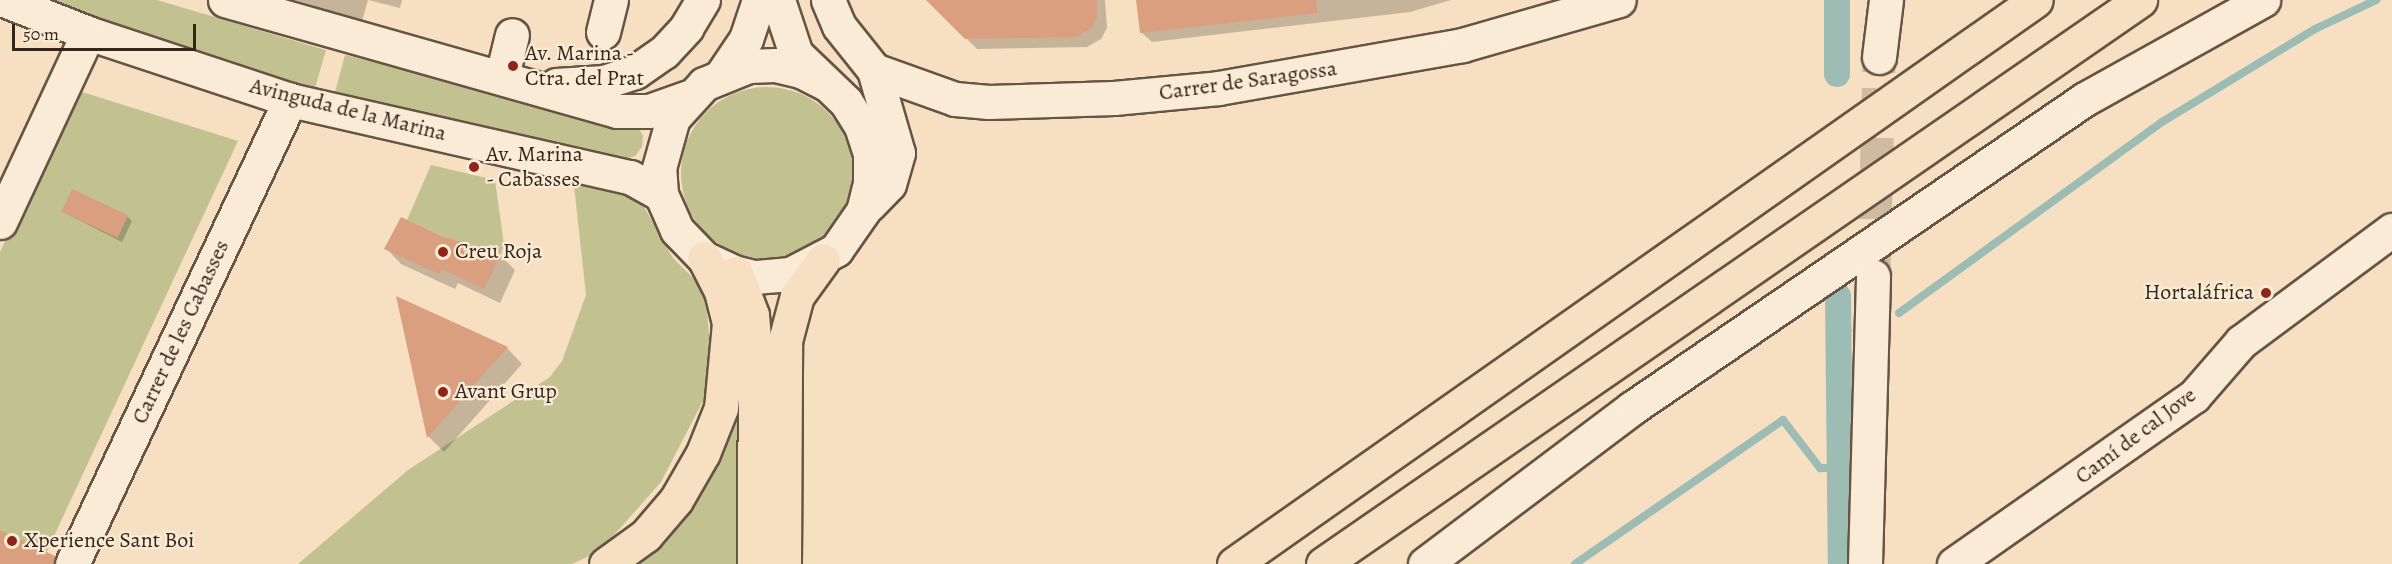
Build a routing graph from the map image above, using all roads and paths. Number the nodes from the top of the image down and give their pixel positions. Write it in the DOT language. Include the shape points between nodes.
graph roads {
  1 [pos="4,0"];
  2 [pos="225,0"];
  3 [pos="611,0"];
  4 [pos="703,0"];
  5 [pos="759,0"];
  6 [pos="778,0"];
  7 [pos="828,0"];
  8 [pos="1618,0"];
  9 [pos="1886,0"];
  10 [pos="2036,0"];
  11 [pos="2140,0"];
  12 [pos="2263,0"];
  13 [pos="603,32"];
  14 [pos="88,33"];
  15 [pos="512,35"];
  16 [pos="1879,57"];
  17 [pos="874,70"];
  18 [pos="723,73"];
  19 [pos="502,76"];
  20 [pos="825,83"];
  21 [pos="539,87"];
  22 [pos="688,97"];
  23 [pos="290,100"];
  24 [pos="661,194"];
  25 [pos="863,211"];
  26 [pos="0,222"];
  27 [pos="2392,230"];
  28 [pos="704,258"];
  29 [pos="823,260"];
  30 [pos="736,273"];
  31 [pos="1873,276"];
  32 [pos="784,403"];
  33 [pos="1446,482"];
  34 [pos="72,564"];
  35 [pos="606,564"];
  36 [pos="754,564"];
  37 [pos="784,564"];
  38 [pos="801,564"];
  39 [pos="1234,564"];
  40 [pos="1323,564"];
  41 [pos="1347,564"];
  42 [pos="1425,564"];
  43 [pos="1865,564"];
  44 [pos="1954,564"];
  1 -- 14 [label="street, Avinguda de la Marina"];
  2 -- 19 [label="street"];
  3 -- 13 [label="street"];
  4 -- 21 [label="street" via="686,28 664,51 635,72 604,82"];
  5 -- 18 [label="street" via="746,39"];
  6 -- 20 [label="street" via="796,54"];
  7 -- 17 [label="street" via="840,26"];
  8 -- 17 [label="street, Carrer de Saragossa" via="1462,45 1230,86 1126,97 989,102 955,99"];
  9 -- 16 [label="street"];
  10 -- 39 [label="highway"];
  11 -- 33 [label="highway"];
  12 -- 42 [label="street" via="2075,106 1632,408"];
  14 -- 23 [label="street, Avinguda de la Marina"];
  14 -- 26 [label="street"];
  15 -- 19 [label="street"];
  17 -- 25 [label="street" via="898,153 889,184"];
  18 -- 20 [label="street" via="748,66 775,65 801,71"];
  18 -- 22 [label="street"];
  19 -- 21 [label="street"];
  20 -- 25 [label="street" via="846,102 861,126 870,154 870,183"];
  21 -- 22 [label="street" via="577,101 627,111 649,111"];
  22 -- 24 [label="street" via="663,142"];
  23 -- 24 [label="street, Avinguda de la Marina" via="630,177"];
  23 -- 34 [label="street, Carrer de les Cabasses"];
  24 -- 28 [label="street" via="677,230"];
  25 -- 29 [label="street" via="847,238"];
  27 -- 44 [label="street, Camí de cal Jove" via="2241,342 2194,396"];
  28 -- 30 [label="street"];
  28 -- 35 [label="highway" via="721,291 729,323 721,408 703,453 676,500 646,535"];
  29 -- 30 [label="street" via="790,274"];
  29 -- 32 [label="highway" via="797,296 790,319"];
  30 -- 36 [label="highway" via="752,315 755,349"];
  31 -- 43 [label="street"];
  32 -- 37 [label="highway"];
  32 -- 38 [label="highway" via="793,445"];
  33 -- 40 [label="highway"];
  33 -- 41 [label="highway"];
}
